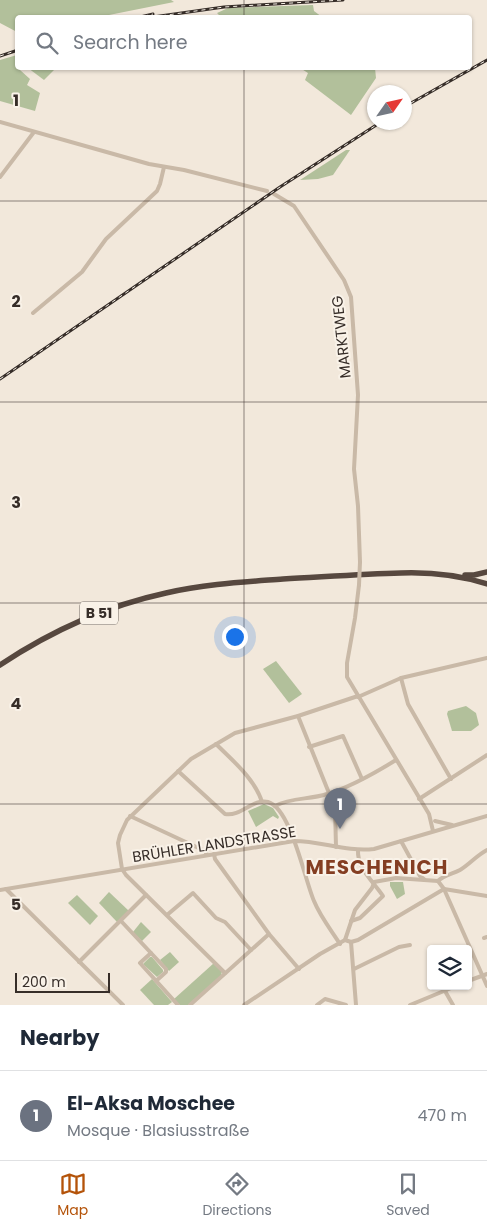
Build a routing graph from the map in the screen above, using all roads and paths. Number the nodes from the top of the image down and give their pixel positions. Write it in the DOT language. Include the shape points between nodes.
graph roads {
  1 [pos="0,122"];
  2 [pos="34,132"];
  3 [pos="164,167"];
  4 [pos="0,176"];
  5 [pos="267,191"];
  6 [pos="274,194"];
  7 [pos="33,313"];
  8 [pos="487,572"];
  9 [pos="452,576"];
  10 [pos="487,584"];
  11 [pos="487,658"];
  12 [pos="0,666"];
  13 [pos="401,678"];
  14 [pos="358,696"];
  15 [pos="298,716"];
  16 [pos="216,744"];
  17 [pos="309,747"];
  18 [pos="487,755"];
  19 [pos="396,760"];
  20 [pos="178,771"];
  21 [pos="451,779"];
  22 [pos="362,780"];
  23 [pos="329,794"];
  24 [pos="419,799"];
  25 [pos="262,802"];
  26 [pos="275,806"];
  27 [pos="429,814"];
  28 [pos="130,816"];
  29 [pos="487,816"];
  30 [pos="435,820"];
  31 [pos="457,825"];
  32 [pos="440,830"];
  33 [pos="434,831"];
  34 [pos="294,841"];
  35 [pos="401,841"];
  36 [pos="336,847"];
  37 [pos="358,850"];
  38 [pos="487,850"];
  39 [pos="214,854"];
  40 [pos="207,855"];
  41 [pos="122,869"];
  42 [pos="418,873"];
  43 [pos="413,880"];
  44 [pos="424,880"];
  45 [pos="438,881"];
  46 [pos="374,882"];
  47 [pos="6,889"];
  48 [pos="444,889"];
  49 [pos="0,890"];
  50 [pos="146,895"];
  51 [pos="487,896"];
  52 [pos="167,915"];
  53 [pos="120,921"];
  54 [pos="351,921"];
  55 [pos="269,934"];
  56 [pos="345,940"];
  57 [pos="351,942"];
  58 [pos="340,944"];
  59 [pos="410,944"];
  60 [pos="251,950"];
  61 [pos="151,953"];
  62 [pos="79,962"];
  63 [pos="298,969"];
  64 [pos="354,969"];
  65 [pos="225,973"];
  66 [pos="487,974"];
  67 [pos="482,976"];
  68 [pos="472,980"];
  69 [pos="156,981"];
  70 [pos="487,986"];
  71 [pos="445,991"];
  72 [pos="123,1005"];
  73 [pos="178,1005"];
  74 [pos="190,1005"];
  75 [pos="244,1005"];
  76 [pos="317,1005"];
  77 [pos="346,1005"];
  78 [pos="356,1005"];
  79 [pos="410,1005"];
  80 [pos="454,1005"];
  1 -- 2 [label="street"];
  2 -- 3 [label="street"];
  2 -- 4 [label="street"];
  3 -- 5 [label="street"];
  3 -- 7 [label="street" via="157,191 106,239 82,272"];
  6 -- 14 [label="street, MARKTWEG, bridge" via="294,206 344,280 351,297 358,394 354,469 360,562 348,677"];
  8 -- 9 [label="highway"];
  9 -- 10 [label="highway, B 51"];
  9 -- 12 [label="highway, B 51" via="386,573 194,587 99,613 44,638"];
  11 -- 13 [label="street"];
  13 -- 14 [label="street"];
  13 -- 21 [label="street" via="408,704"];
  14 -- 15 [label="street"];
  14 -- 19 [label="street, MARKTWEG"];
  15 -- 16 [label="street" via="235,733"];
  15 -- 17 [label="street"];
  16 -- 20 [label="street" via="196,755"];
  16 -- 25 [label="street" via="246,775"];
  17 -- 22 [label="street" via="343,736"];
  17 -- 23 [label="street"];
  18 -- 21 [label="street"];
  19 -- 22 [label="street"];
  19 -- 24 [label="street, MARKTWEG"];
  20 -- 25 [label="street" via="225,814 234,814"];
  20 -- 28 [label="street"];
  21 -- 24 [label="street"];
  22 -- 23 [label="street"];
  23 -- 26 [label="street" via="287,800"];
  23 -- 36 [label="street" via="335,808"];
  24 -- 27 [label="street, MARKTWEG"];
  25 -- 26 [label="street"];
  26 -- 34 [label="street"];
  27 -- 30 [label="street"];
  27 -- 33 [label="street"];
  28 -- 40 [label="street"];
  28 -- 41 [label="street" via="118,839"];
  29 -- 31 [label="street, BRÜHLER LANDSTRASSE"];
  30 -- 31 [label="street"];
  30 -- 32 [label="street"];
  31 -- 32 [label="street, BRÜHLER LANDSTRASSE"];
  32 -- 33 [label="street, BRÜHLER LANDSTRASSE"];
  33 -- 35 [label="street, BRÜHLER LANDSTRASSE"];
  34 -- 36 [label="street, BRÜHLER LANDSTRASSE"];
  34 -- 39 [label="street, BRÜHLER LANDSTRASSE"];
  34 -- 58 [label="street" via="315,904"];
  35 -- 37 [label="street, BRÜHLER LANDSTRASSE"];
  35 -- 42 [label="street"];
  36 -- 37 [label="street, BRÜHLER LANDSTRASSE"];
  37 -- 46 [label="street" via="361,865"];
  38 -- 45 [label="street" via="461,870"];
  39 -- 40 [label="street, BRÜHLER LANDSTRASSE"];
  39 -- 55 [label="street"];
  40 -- 41 [label="street, BRÜHLER LANDSTRASSE"];
  41 -- 47 [label="street, BRÜHLER LANDSTRASSE"];
  41 -- 50 [label="street"];
  42 -- 43 [label="street"];
  42 -- 44 [label="street"];
  43 -- 44 [label="street"];
  43 -- 46 [label="street" via="396,878"];
  44 -- 45 [label="street"];
  45 -- 48 [label="street"];
  46 -- 54 [label="street"];
  46 -- 54 [label="street" via="384,896 360,918"];
  47 -- 49 [label="street, BRÜHLER LANDSTRASSE"];
  47 -- 62 [label="street"];
  48 -- 51 [label="street"];
  48 -- 57 [label="street"];
  48 -- 67 [label="street"];
  50 -- 52 [label="street"];
  50 -- 53 [label="street"];
  52 -- 60 [label="street" via="193,893"];
  52 -- 65 [label="street"];
  53 -- 61 [label="street"];
  53 -- 62 [label="street"];
  54 -- 56 [label="street"];
  55 -- 60 [label="street"];
  55 -- 63 [label="street"];
  56 -- 57 [label="street"];
  56 -- 58 [label="street"];
  57 -- 64 [label="street"];
  58 -- 63 [label="street"];
  59 -- 64 [label="street"];
  60 -- 65 [label="street"];
  61 -- 69 [label="street" via="166,971"];
  61 -- 69 [label="street" via="140,963"];
  62 -- 72 [label="street"];
  63 -- 75 [label="street"];
  64 -- 78 [label="street"];
  65 -- 74 [label="street"];
  66 -- 67 [label="street"];
  67 -- 68 [label="street"];
  67 -- 70 [label="street"];
  69 -- 73 [label="street"];
  71 -- 79 [label="street"];
  71 -- 80 [label="street"];
  76 -- 77 [label="street" via="325,1000"];
}
